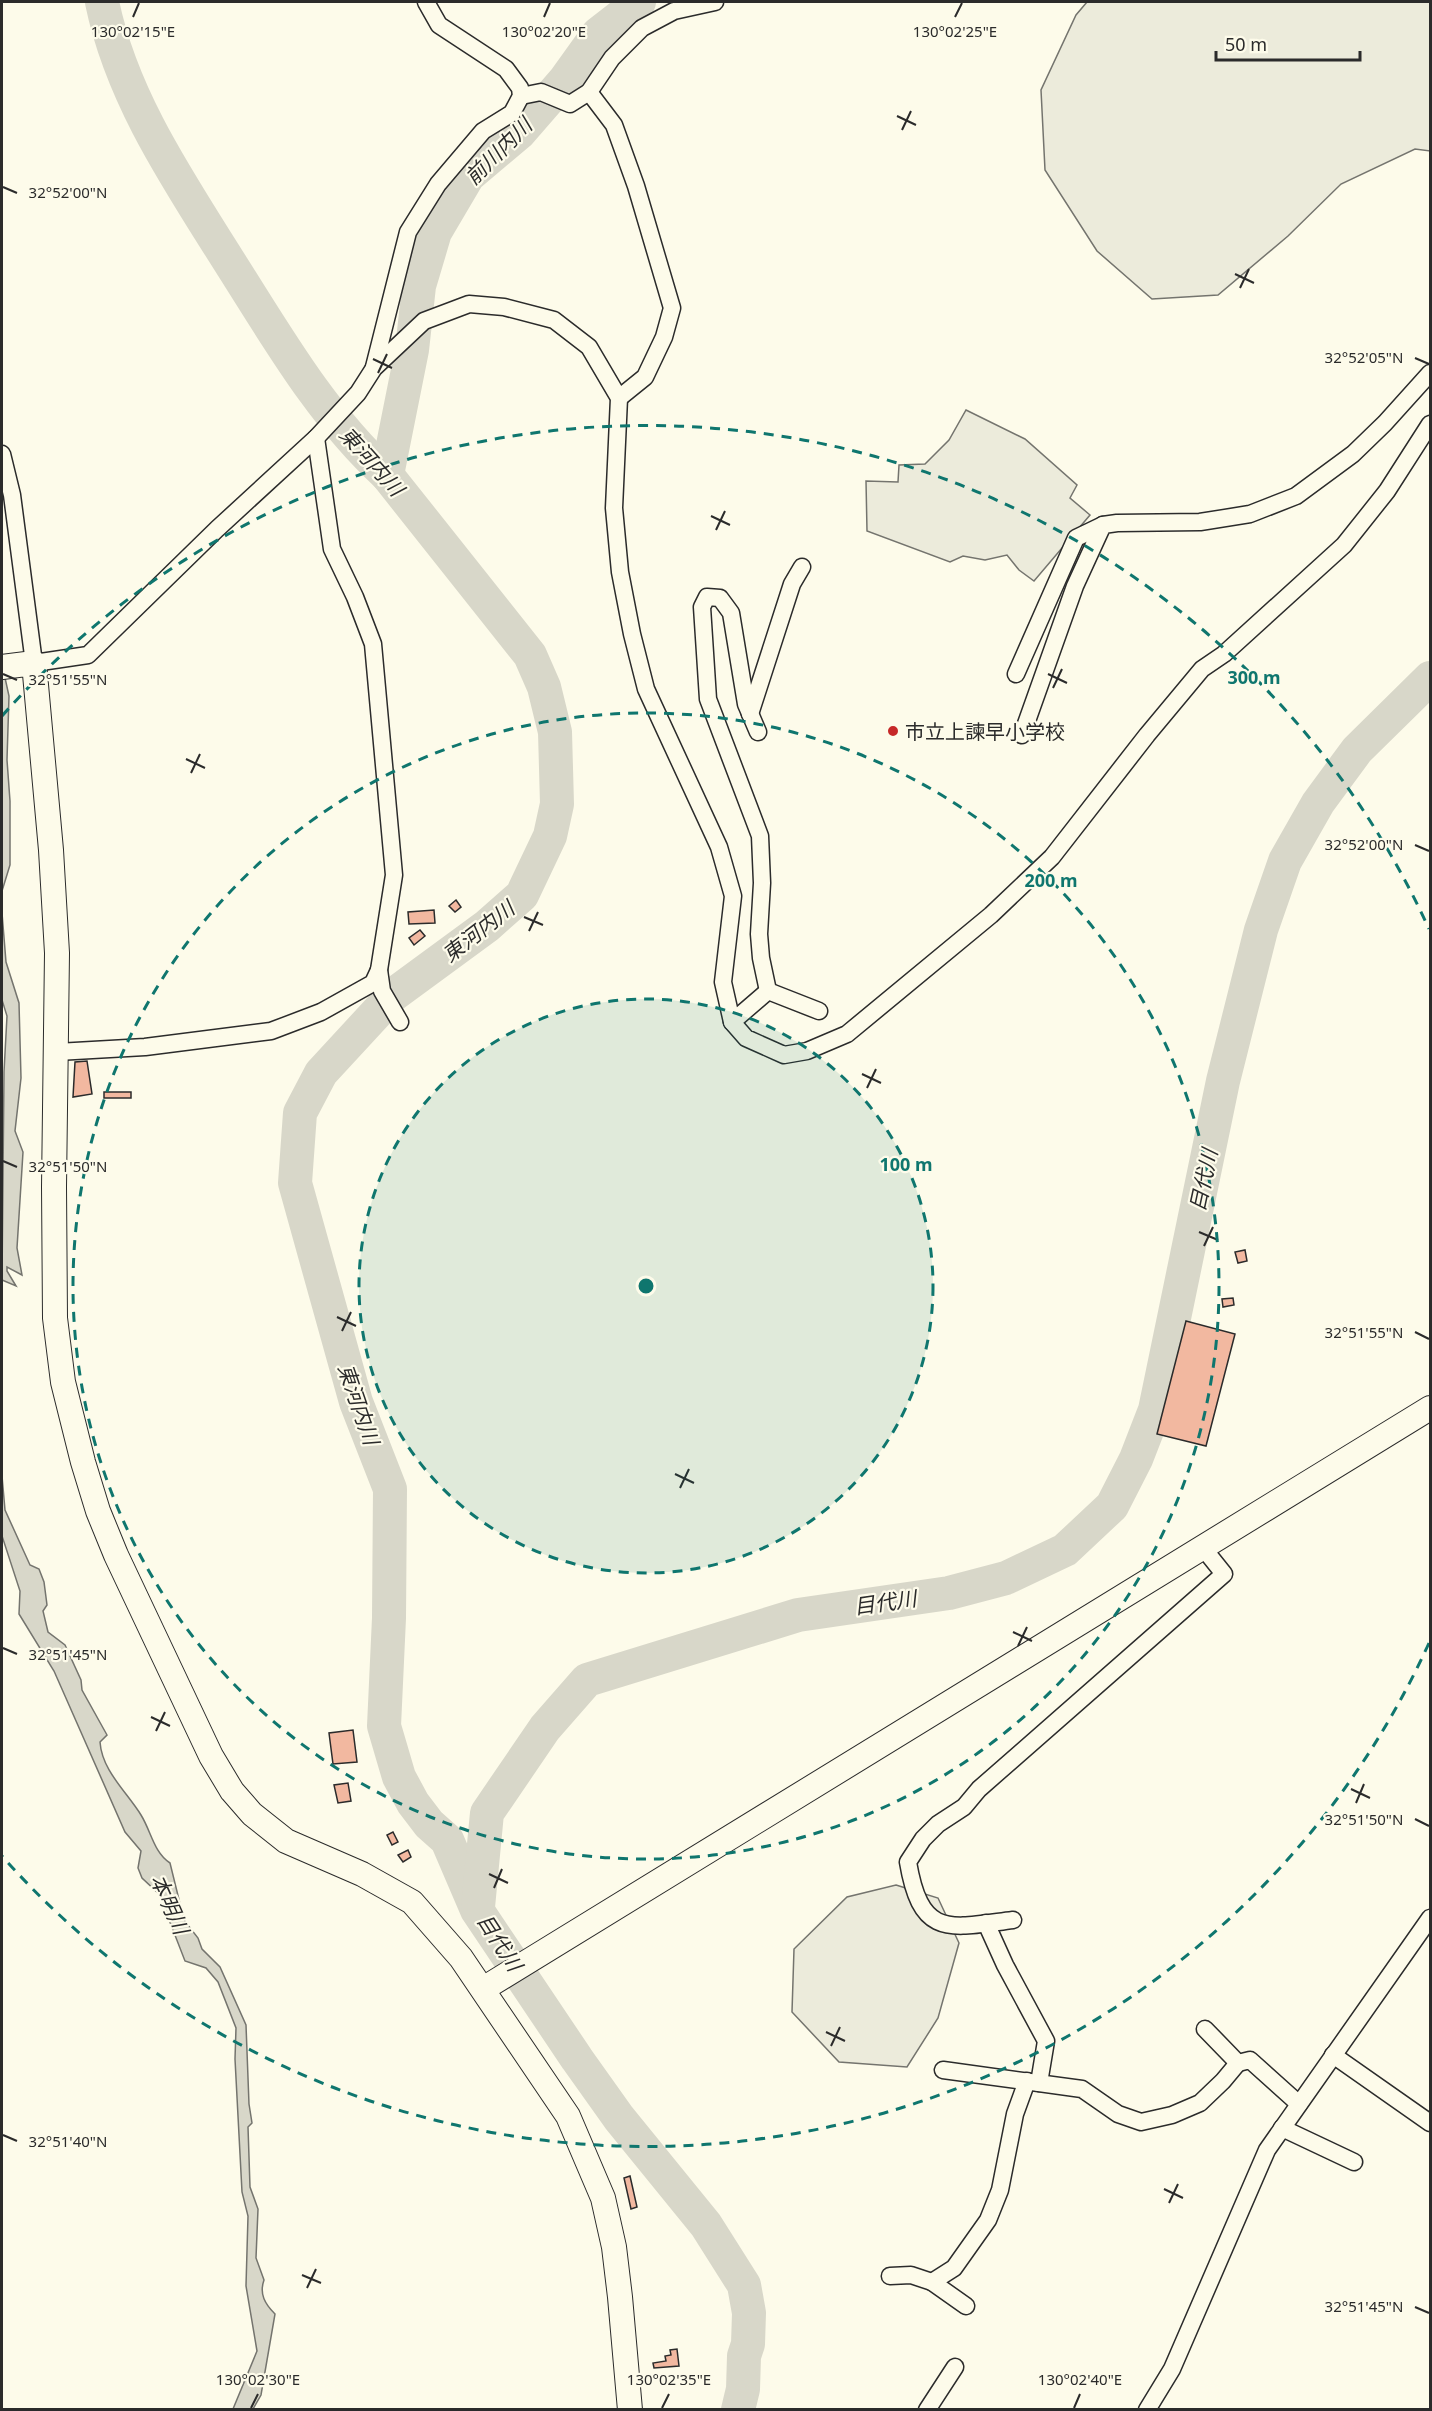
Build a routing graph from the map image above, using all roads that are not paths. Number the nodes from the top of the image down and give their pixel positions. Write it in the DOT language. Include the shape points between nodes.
graph roads {
  1 [pos="426,2"];
  2 [pos="715,2"];
  3 [pos="589,92"];
  4 [pos="521,96"];
  5 [pos="374,368"];
  6 [pos="1431,373"];
  7 [pos="620,398"];
  8 [pos="1431,424"];
  9 [pos="320,434"];
  10 [pos="2,454"];
  11 [pos="1103,525"];
  12 [pos="802,567"];
  13 [pos="17,665"];
  14 [pos="1016,674"];
  15 [pos="750,714"];
  16 [pos="758,732"];
  17 [pos="1022,735"];
  18 [pos="379,970"];
  19 [pos="768,991"];
  20 [pos="819,1011"];
  21 [pos="400,1022"];
  22 [pos="732,1022"];
  23 [pos="57,1052"];
  24 [pos="1431,1408"];
  25 [pos="1204,1549"];
  26 [pos="1431,1918"];
  27 [pos="1013,1920"];
  28 [pos="986,1923"];
  29 [pos="488,1985"];
  30 [pos="1205,2029"];
  31 [pos="1333,2055"];
  32 [pos="1238,2062"];
  33 [pos="943,2070"];
  34 [pos="1033,2082"];
  35 [pos="1299,2104"];
  36 [pos="1431,2123"];
  37 [pos="1282,2128"];
  38 [pos="1354,2162"];
  39 [pos="890,2276"];
  40 [pos="932,2282"];
  41 [pos="966,2306"];
  42 [pos="955,2367"];
  43 [pos="630,2409"];
  44 [pos="927,2409"];
  45 [pos="1147,2409"];
  1 -- 4 [label="street" via="439,26 506,69 520,88"];
  2 -- 3 [label="street" via="674,11 642,28 612,58"];
  3 -- 4 [label="street" via="570,104 541,92"];
  3 -- 7 [label="street" via="614,125 672,308 664,337 645,377"];
  4 -- 5 [label="street" via="512,112 483,131 438,184 408,232"];
  5 -- 7 [label="street" via="424,321 469,304 504,307 554,320 589,347"];
  5 -- 9 [label="street" via="358,393"];
  6 -- 11 [label="street" via="1353,453 1296,496 1250,514 1200,522"];
  7 -- 22 [label="street" via="614,508 620,572 646,689 719,847 733,896 723,982"];
  8 -- 22 [label="street" via="1387,491 1344,544 1224,654 1202,669 1052,857 991,915 847,1034 828,1043 784,1055 746,1038"];
  9 -- 13 [label="street" via="88,655"];
  9 -- 18 [label="street" via="332,549 373,644 394,875"];
  10 -- 13 [label="street" via="12,495"];
  11 -- 14 [label="street" via="1076,538"];
  11 -- 17 [label="street" via="1075,586"];
  12 -- 15 [label="street" via="792,584"];
  13 -- 23 [label="street" via="55,919"];
  15 -- 16 [label="street"];
  15 -- 19 [label="street" via="732,614 720,598 708,597 702,607 708,699 760,836 760,958"];
  18 -- 21 [label="street" via="382,991"];
  18 -- 23 [label="street" via="373,983 321,1012 271,1030 145,1047"];
  19 -- 20 [label="street"];
  19 -- 22 [label="street"];
  23 -- 29 [label="street" via="55,1318 63,1382 82,1462 116,1555 211,1756 232,1791 252,1814 286,1841 362,1874 412,1902"];
  24 -- 25 [label="street"];
  25 -- 28 [label="street" via="1224,1574 979,1789 964,1807 938,1824 908,1862 920,1906 936,1921 958,1927"];
  25 -- 29 [label="street"];
  26 -- 31 [label="street"];
  27 -- 28 [label="street"];
  28 -- 34 [label="street" via="1046,2041"];
  29 -- 43 [label="street" via="568,2116 603,2198 614,2247"];
  30 -- 32 [label="street"];
  31 -- 35 [label="street"];
  31 -- 36 [label="street"];
  32 -- 34 [label="street" via="1200,2103 1140,2122 1118,2114 1082,2089"];
  32 -- 35 [label="street" via="1250,2060"];
  33 -- 34 [label="street"];
  34 -- 40 [label="street" via="1015,2114 1000,2190 988,2220 954,2268"];
  35 -- 37 [label="street"];
  37 -- 38 [label="street"];
  37 -- 45 [label="street" via="1267,2150 1172,2369"];
  39 -- 40 [label="street" via="911,2275"];
  40 -- 41 [label="street"];
  42 -- 44 [label="street"];
}
